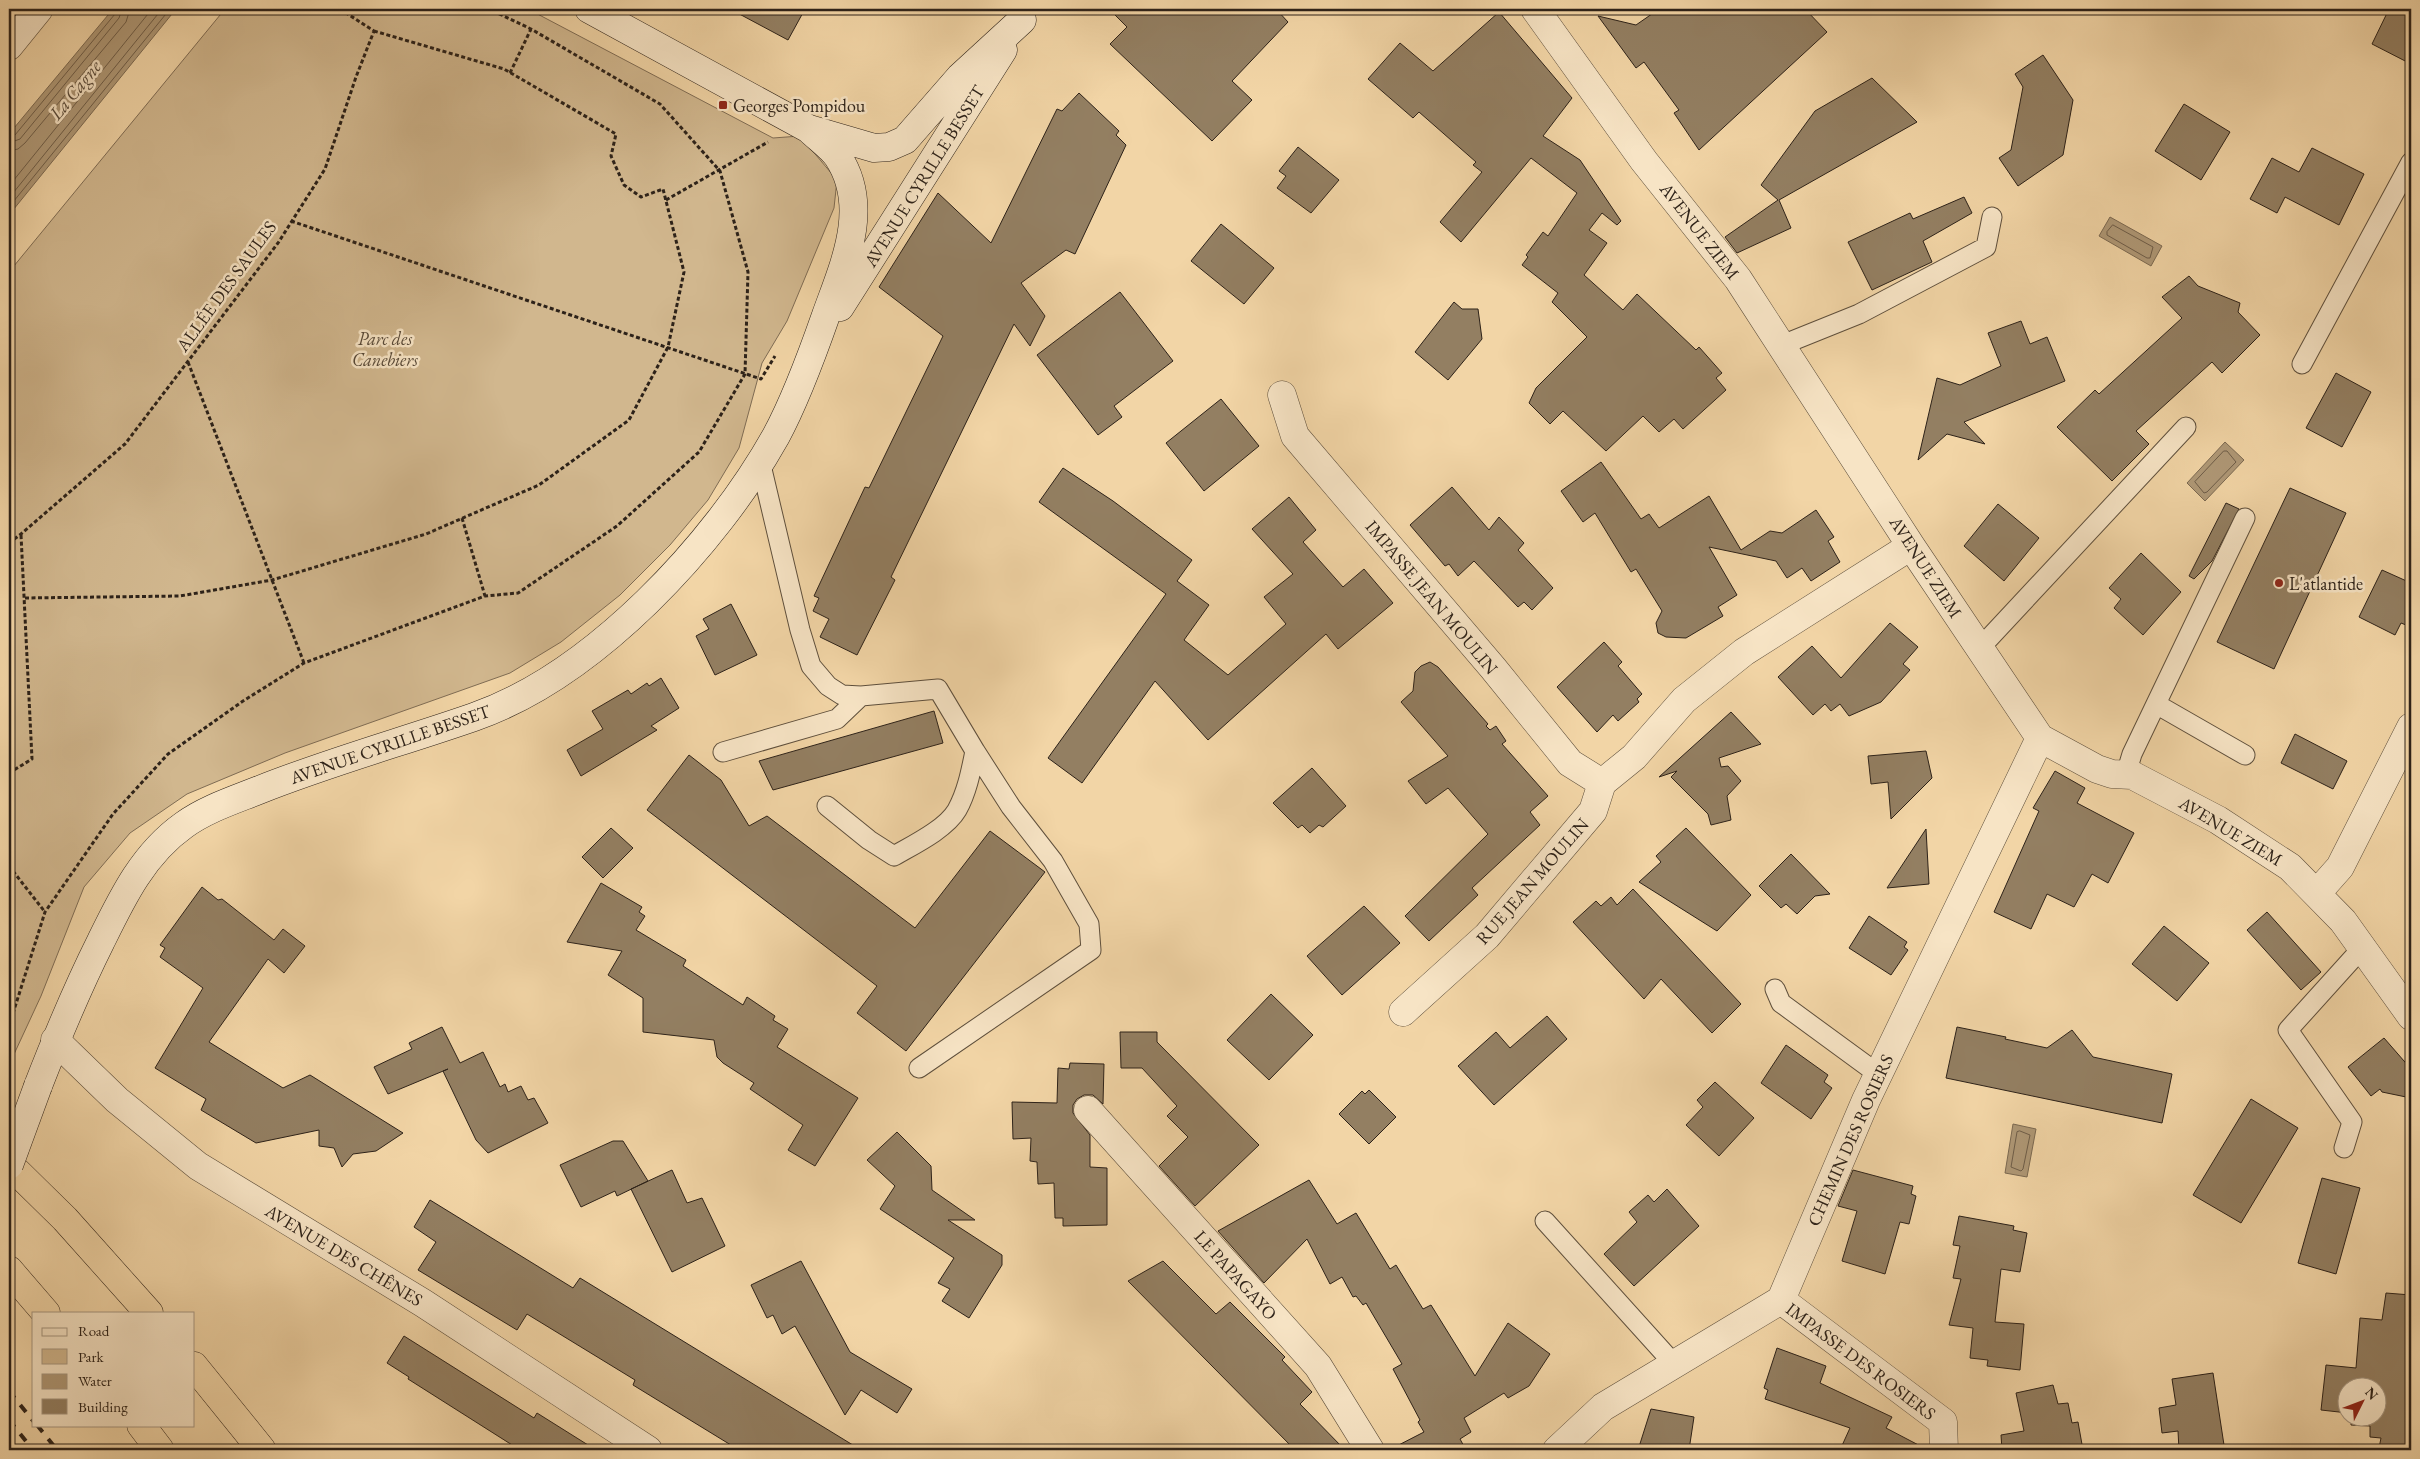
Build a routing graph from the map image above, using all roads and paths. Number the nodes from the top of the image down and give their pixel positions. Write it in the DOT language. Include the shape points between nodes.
graph roads {
  1 [pos="39,9"];
  2 [pos="340,9"];
  3 [pos="489,9"];
  4 [pos="589,9"];
  5 [pos="1535,9"];
  6 [pos="1028,14"];
  7 [pos="531,29"];
  8 [pos="374,31"];
  9 [pos="9,46"];
  10 [pos="510,73"];
  11 [pos="809,129"];
  12 [pos="773,138"];
  13 [pos="2411,162"];
  14 [pos="720,171"];
  15 [pos="666,200"];
  16 [pos="1992,217"];
  17 [pos="291,221"];
  18 [pos="816,344"];
  19 [pos="1782,345"];
  20 [pos="668,347"];
  21 [pos="776,355"];
  22 [pos="188,362"];
  23 [pos="2302,364"];
  24 [pos="746,374"];
  25 [pos="1282,395"];
  26 [pos="2186,427"];
  27 [pos="760,460"];
  28 [pos="462,518"];
  29 [pos="2245,518"];
  30 [pos="21,534"];
  31 [pos="9,543"];
  32 [pos="1911,546"];
  33 [pos="272,580"];
  34 [pos="485,596"];
  35 [pos="25,598"];
  36 [pos="1979,649"];
  37 [pos="304,663"];
  38 [pos="861,696"];
  39 [pos="2156,704"];
  40 [pos="2411,727"];
  41 [pos="2040,738"];
  42 [pos="975,751"];
  43 [pos="723,752"];
  44 [pos="2245,755"];
  45 [pos="9,773"];
  46 [pos="2132,775"];
  47 [pos="1602,783"];
  48 [pos="827,806"];
  49 [pos="9,866"];
  50 [pos="2317,893"];
  51 [pos="45,912"];
  52 [pos="2362,948"];
  53 [pos="1775,988"];
  54 [pos="1403,1012"];
  55 [pos="2411,1016"];
  56 [pos="9,1026"];
  57 [pos="55,1040"];
  58 [pos="919,1068"];
  59 [pos="1878,1074"];
  60 [pos="1088,1110"];
  61 [pos="2344,1148"];
  62 [pos="9,1164"];
  63 [pos="1545,1221"];
  64 [pos="9,1270"];
  65 [pos="1781,1300"];
  66 [pos="45,1312"];
  67 [pos="148,1312"];
  68 [pos="1674,1364"];
  69 [pos="195,1367"];
  70 [pos="142,1426"];
  71 [pos="160,1450"];
  72 [pos="262,1450"];
  73 [pos="648,1450"];
  74 [pos="1370,1450"];
  75 [pos="1557,1450"];
  76 [pos="1944,1450"];
  1 -- 9 [label="street"];
  2 -- 8 [label="path"];
  3 -- 7 [label="path"];
  4 -- 11 [label="street"];
  5 -- 19 [label="street, AVENUE ZIEM" via="1644,160 1738,279"];
  6 -- 11 [label="street" via="960,77 905,140 888,147 874,148"];
  6 -- 18 [label="street, AVENUE CYRILLE BESSET"];
  7 -- 10 [label="path"];
  7 -- 14 [label="path" via="660,104"];
  8 -- 10 [label="path"];
  8 -- 17 [label="path, ALLÉE DES SAULES" via="325,169"];
  10 -- 15 [label="path" via="616,134 611,156 624,185 642,196 663,188"];
  11 -- 18 [label="street, AVENUE CYRILLE BESSET" via="837,155 850,181 855,212 843,268"];
  12 -- 14 [label="path"];
  13 -- 23 [label="lane"];
  14 -- 15 [label="path"];
  14 -- 24 [label="path" via="748,272"];
  15 -- 20 [label="path" via="684,272"];
  16 -- 19 [label="lane" via="1986,247 1859,314"];
  17 -- 20 [label="path"];
  17 -- 22 [label="path, ALLÉE DES SAULES"];
  18 -- 27 [label="street, AVENUE CYRILLE BESSET" via="776,435"];
  19 -- 32 [label="street, AVENUE ZIEM"];
  20 -- 24 [label="path"];
  20 -- 28 [label="path" via="629,420 539,485"];
  21 -- 24 [label="path" via="761,379"];
  22 -- 30 [label="path, ALLÉE DES SAULES" via="125,444"];
  22 -- 33 [label="path"];
  24 -- 34 [label="path" via="699,452 617,526 518,593"];
  25 -- 47 [label="street, IMPASSE JEAN MOULIN" via="1295,436 1570,763"];
  26 -- 36 [label="lane"];
  27 -- 38 [label="lane" via="811,666 828,686 842,694"];
  27 -- 57 [label="street, AVENUE CYRILLE BESSET" via="735,500 678,570 615,632 562,673 529,693 478,716 278,783 213,808 184,824 142,866 125,892"];
  28 -- 33 [label="path" via="426,534"];
  28 -- 34 [label="path"];
  29 -- 39 [label="lane"];
  30 -- 31 [label="path, ALLÉE DES SAULES"];
  30 -- 35 [label="path"];
  32 -- 36 [label="street, AVENUE ZIEM"];
  32 -- 47 [label="street" via="1744,652 1684,700 1634,757"];
  33 -- 35 [label="path" via="180,596"];
  33 -- 37 [label="path"];
  34 -- 37 [label="path"];
  35 -- 45 [label="path" via="32,759"];
  36 -- 41 [label="street, AVENUE ZIEM"];
  37 -- 51 [label="path" via="168,754 113,814"];
  38 -- 42 [label="lane" via="938,690"];
  38 -- 43 [label="lane" via="838,720"];
  39 -- 44 [label="lane"];
  39 -- 46 [label="lane" via="2132,754"];
  40 -- 50 [label="street" via="2340,867"];
  41 -- 46 [label="street, AVENUE ZIEM" via="2097,769"];
  41 -- 59 [label="street, CHEMIN DES ROSIERS"];
  42 -- 48 [label="lane" via="969,781 956,812 932,834 894,856"];
  42 -- 58 [label="lane" via="1053,861 1089,924 1091,950"];
  46 -- 50 [label="street, AVENUE ZIEM" via="2264,848"];
  47 -- 54 [label="street, RUE JEAN MOULIN" via="1593,811 1487,936"];
  49 -- 51 [label="path"];
  50 -- 52 [label="street, AVENUE ZIEM"];
  51 -- 56 [label="path"];
  52 -- 55 [label="street, AVENUE ZIEM"];
  52 -- 61 [label="lane" via="2288,1030 2352,1122"];
  53 -- 59 [label="lane" via="1781,1003"];
  57 -- 62 [label="street, AVENUE CYRILLE BESSET, bridge"];
  57 -- 73 [label="street, AVENUE DES CHÊNES" via="117,1100 198,1166 424,1303"];
  59 -- 65 [label="street, CHEMIN DES ROSIERS"];
  60 -- 74 [label="street, LE PAPAGAYO" via="1318,1366"];
  62 -- 67 [label="highway" via="65,1219"];
  63 -- 68 [label="lane"];
  64 -- 66 [label="highway"];
  65 -- 68 [label="street"];
  65 -- 76 [label="street, IMPASSE DES ROSIERS" via="1943,1422"];
  68 -- 75 [label="street" via="1603,1407"];
  69 -- 72 [label="highway"];
  70 -- 71 [label="highway"];
}
